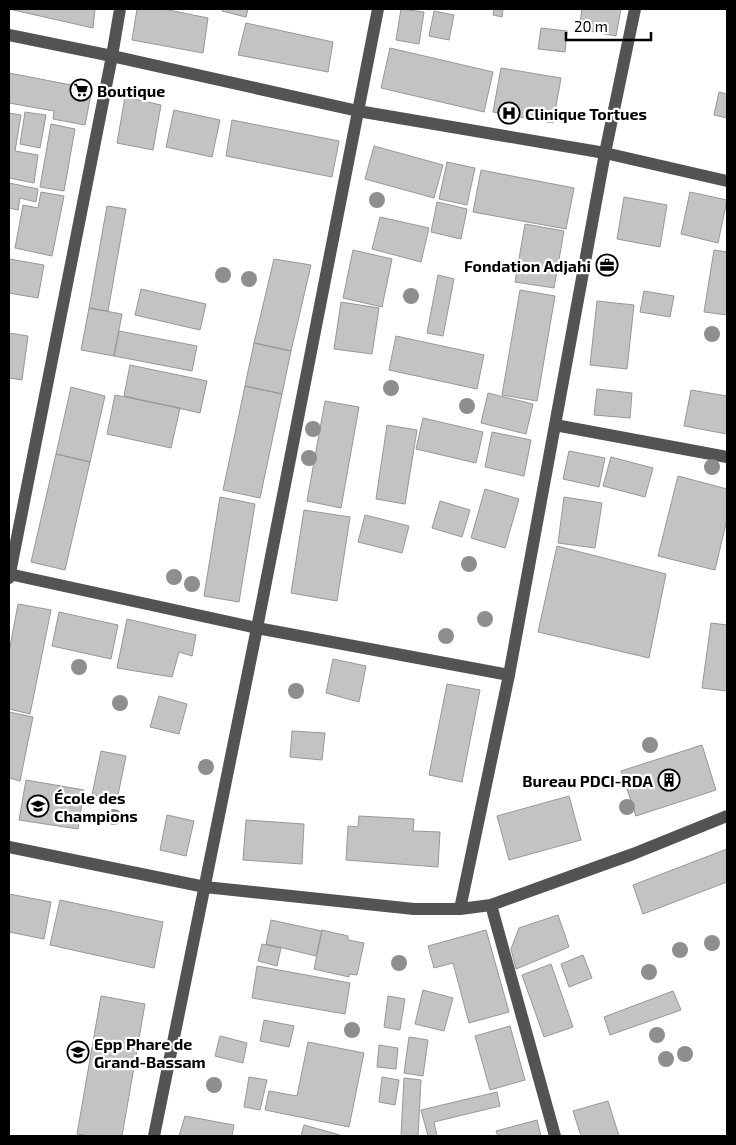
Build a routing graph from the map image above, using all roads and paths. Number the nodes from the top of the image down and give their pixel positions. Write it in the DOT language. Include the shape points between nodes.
graph roads {
  1 [pos="120,9"];
  2 [pos="378,9"];
  3 [pos="635,9"];
  4 [pos="9,35"];
  5 [pos="112,56"];
  6 [pos="358,111"];
  7 [pos="605,153"];
  8 [pos="727,180"];
  9 [pos="555,425"];
  10 [pos="727,457"];
  11 [pos="9,575"];
  12 [pos="257,628"];
  13 [pos="509,675"];
  14 [pos="727,816"];
  15 [pos="9,847"];
  16 [pos="205,887"];
  17 [pos="491,905"];
  18 [pos="460,909"];
  19 [pos="154,1136"];
  20 [pos="555,1136"];
  1 -- 5 [label="street"];
  2 -- 6 [label="street"];
  3 -- 7 [label="street"];
  4 -- 5 [label="street"];
  5 -- 6 [label="street"];
  5 -- 11 [label="street"];
  6 -- 7 [label="street"];
  6 -- 12 [label="street"];
  7 -- 8 [label="street"];
  7 -- 9 [label="street"];
  9 -- 10 [label="street"];
  9 -- 13 [label="street"];
  11 -- 12 [label="street"];
  12 -- 13 [label="street"];
  12 -- 16 [label="street"];
  13 -- 18 [label="street"];
  14 -- 17 [label="street"];
  15 -- 16 [label="street"];
  16 -- 18 [label="street" via="414,909"];
  16 -- 19 [label="street"];
  17 -- 18 [label="street"];
  17 -- 20 [label="street"];
}
